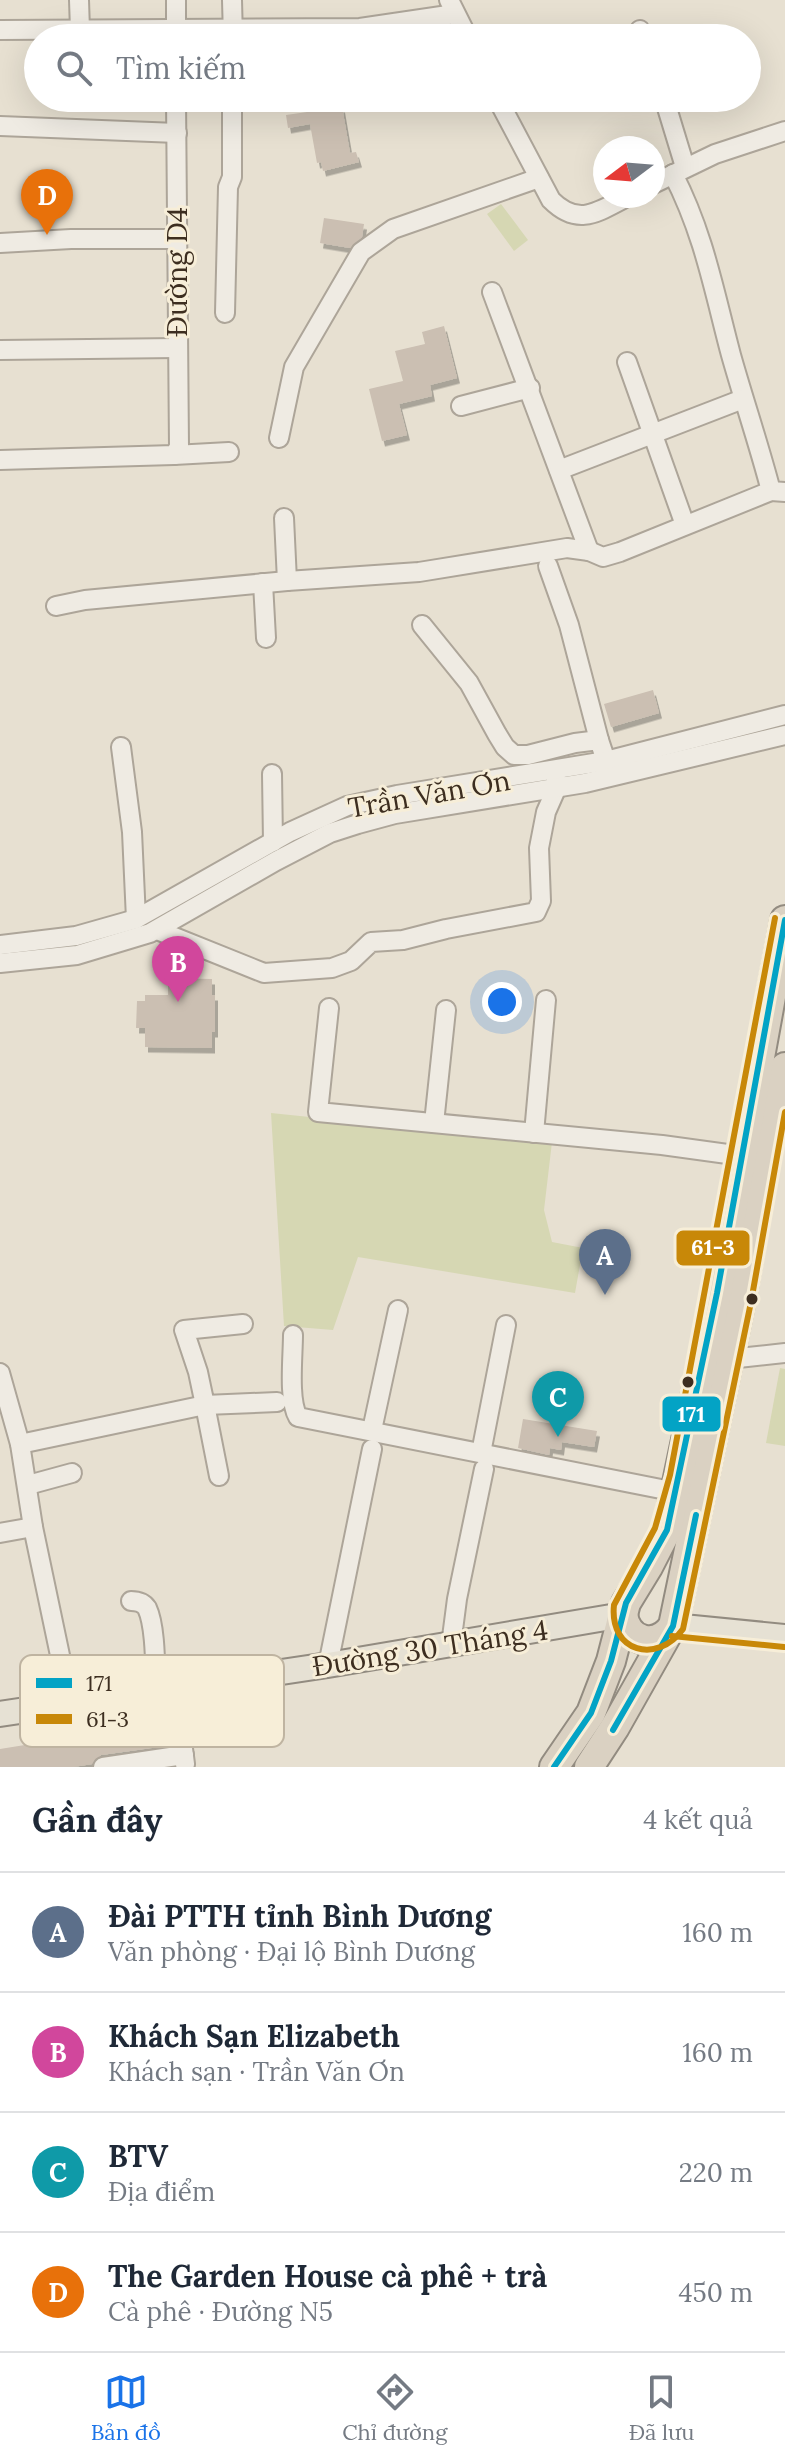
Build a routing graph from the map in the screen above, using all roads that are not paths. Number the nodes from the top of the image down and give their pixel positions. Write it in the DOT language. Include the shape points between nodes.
graph roads {
  1 [pos="79,0"];
  2 [pos="176,0"];
  3 [pos="232,0"];
  4 [pos="452,7"];
  5 [pos="80,24"];
  6 [pos="176,24"];
  7 [pos="233,24"];
  8 [pos="378,24"];
  9 [pos="0,30"];
  10 [pos="24,30"];
  11 [pos="176,112"];
  12 [pos="232,112"];
  13 [pos="504,112"];
  14 [pos="667,112"];
  15 [pos="0,126"];
  16 [pos="785,131"];
  17 [pos="177,133"];
  18 [pos="679,171"];
  19 [pos="539,178"];
  20 [pos="665,178"];
  21 [pos="604,208"];
  22 [pos="177,239"];
  23 [pos="0,243"];
  24 [pos="492,292"];
  25 [pos="225,313"];
  26 [pos="177,348"];
  27 [pos="0,350"];
  28 [pos="627,362"];
  29 [pos="530,388"];
  30 [pos="743,399"];
  31 [pos="461,406"];
  32 [pos="653,434"];
  33 [pos="279,438"];
  34 [pos="177,451"];
  35 [pos="229,452"];
  36 [pos="0,460"];
  37 [pos="559,470"];
  38 [pos="778,491"];
  39 [pos="284,518"];
  40 [pos="685,525"];
  41 [pos="589,551"];
  42 [pos="548,566"];
  43 [pos="287,581"];
  44 [pos="263,583"];
  45 [pos="56,606"];
  46 [pos="422,625"];
  47 [pos="266,638"];
  48 [pos="785,715"];
  49 [pos="785,735"];
  50 [pos="599,740"];
  51 [pos="121,747"];
  52 [pos="606,761"];
  53 [pos="272,774"];
  54 [pos="556,779"];
  55 [pos="273,842"];
  56 [pos="136,919"];
  57 [pos="785,920"];
  58 [pos="157,930"];
  59 [pos="0,945"];
  60 [pos="0,963"];
  61 [pos="546,1000"];
  62 [pos="329,1008"];
  63 [pos="446,1010"];
  64 [pos="785,1067"];
  65 [pos="434,1123"];
  66 [pos="534,1133"];
  67 [pos="765,1151"];
  68 [pos="398,1310"];
  69 [pos="243,1324"];
  70 [pos="506,1325"];
  71 [pos="293,1335"];
  72 [pos="785,1353"];
  73 [pos="729,1359"];
  74 [pos="0,1373"];
  75 [pos="277,1402"];
  76 [pos="205,1405"];
  77 [pos="372,1440"];
  78 [pos="20,1444"];
  79 [pos="483,1461"];
  80 [pos="72,1473"];
  81 [pos="219,1476"];
  82 [pos="28,1485"];
  83 [pos="676,1492"];
  84 [pos="33,1527"];
  85 [pos="0,1533"];
  86 [pos="131,1601"];
  87 [pos="627,1605"];
  88 [pos="672,1624"];
  89 [pos="785,1637"];
  90 [pos="451,1645"];
  91 [pos="60,1655"];
  92 [pos="156,1655"];
  93 [pos="328,1665"];
  94 [pos="284,1671"];
  95 [pos="20,1711"];
  96 [pos="0,1714"];
  97 [pos="185,1761"];
  98 [pos="103,1767"];
  99 [pos="554,1767"];
  100 [pos="589,1767"];
  1 -- 5 [label="street"];
  2 -- 6 [label="street"];
  3 -- 7 [label="street"];
  4 -- 8 [label="street"];
  9 -- 10 [label="street"];
  11 -- 17 [label="street, Đường D4"];
  12 -- 25 [label="street"];
  13 -- 19 [label="street"];
  14 -- 18 [label="street"];
  15 -- 17 [label="street"];
  16 -- 18 [label="street"];
  17 -- 22 [label="street, Đường D4"];
  18 -- 20 [label="street"];
  18 -- 30 [label="street"];
  19 -- 21 [label="street" via="561,210 575,216"];
  19 -- 33 [label="street" via="393,229 361,252 294,367"];
  22 -- 23 [label="street"];
  22 -- 26 [label="street, Đường D4"];
  24 -- 29 [label="street"];
  26 -- 27 [label="street"];
  26 -- 34 [label="street, Đường D4"];
  28 -- 32 [label="street"];
  29 -- 31 [label="street"];
  29 -- 37 [label="street"];
  30 -- 32 [label="street"];
  30 -- 38 [label="street"];
  32 -- 37 [label="street"];
  32 -- 40 [label="street"];
  34 -- 35 [label="street"];
  34 -- 36 [label="street"];
  37 -- 41 [label="street"];
  38 -- 40 [label="street"];
  39 -- 43 [label="street"];
  40 -- 41 [label="street" via="603,557"];
  41 -- 43 [label="street" via="567,548 419,572"];
  42 -- 50 [label="street"];
  43 -- 44 [label="street"];
  44 -- 45 [label="street"];
  44 -- 47 [label="street"];
  46 -- 50 [label="street" via="469,683 514,755"];
  48 -- 52 [label="street, Trần Văn Ơn"];
  49 -- 54 [label="street, Trần Văn Ơn" via="672,764"];
  50 -- 52 [label="street"];
  51 -- 56 [label="street"];
  52 -- 54 [label="street, Trần Văn Ơn"];
  53 -- 55 [label="street"];
  54 -- 55 [label="street, Trần Văn Ơn" via="369,800"];
  54 -- 58 [label="street, Trần Văn Ơn" via="330,833"];
  54 -- 58 [label="street" via="539,848 541,901 536,912 371,942 351,961 332,968 264,973"];
  55 -- 56 [label="street, Trần Văn Ơn"];
  56 -- 59 [label="street, Trần Văn Ơn" via="76,936"];
  57 -- 67 [label="highway"];
  58 -- 60 [label="street, Trần Văn Ơn" via="77,955"];
  61 -- 66 [label="street"];
  62 -- 65 [label="street" via="318,1112"];
  63 -- 65 [label="street"];
  64 -- 67 [label="highway"];
  65 -- 66 [label="street"];
  66 -- 67 [label="street"];
  67 -- 73 [label="highway"];
  67 -- 83 [label="highway"];
  68 -- 77 [label="street"];
  69 -- 76 [label="street" via="184,1330"];
  70 -- 79 [label="street"];
  71 -- 77 [label="street" via="298,1417"];
  72 -- 73 [label="street"];
  73 -- 88 [label="highway"];
  74 -- 78 [label="street"];
  75 -- 76 [label="street"];
  76 -- 78 [label="street"];
  76 -- 81 [label="street"];
  77 -- 79 [label="street"];
  77 -- 93 [label="street"];
  78 -- 82 [label="street"];
  79 -- 83 [label="street"];
  79 -- 90 [label="street"];
  80 -- 82 [label="street"];
  82 -- 84 [label="street"];
  83 -- 87 [label="highway" via="667,1530"];
  84 -- 85 [label="street"];
  84 -- 91 [label="street"];
  86 -- 92 [label="street" via="146,1607"];
  87 -- 88 [label="highway" via="648,1588 656,1589 670,1597"];
  87 -- 88 [label="highway" via="628,1630 640,1639 655,1640"];
  87 -- 90 [label="main road, Đường 30 Tháng 4"];
  87 -- 99 [label="highway" via="591,1713"];
  88 -- 89 [label="main road"];
  88 -- 100 [label="highway"];
  90 -- 93 [label="main road, Đường 30 Tháng 4"];
  93 -- 94 [label="main road, Đường 30 Tháng 4"];
  95 -- 96 [label="main road, Đường 30 Tháng 4"];
  97 -- 98 [label="street"];
}
